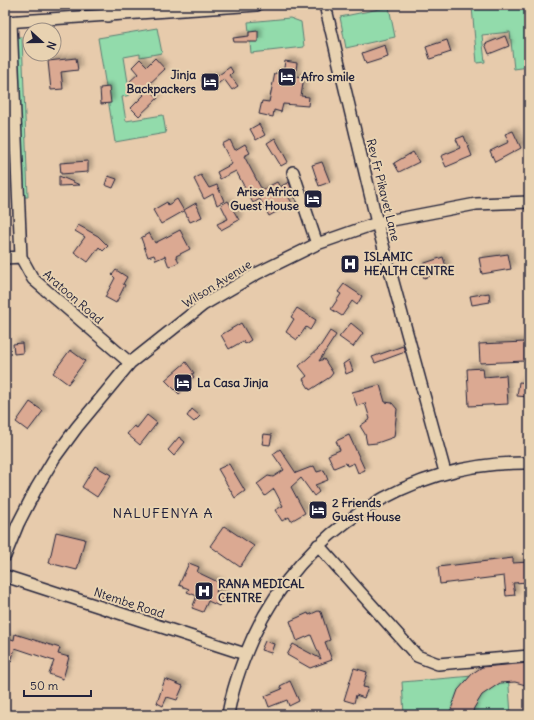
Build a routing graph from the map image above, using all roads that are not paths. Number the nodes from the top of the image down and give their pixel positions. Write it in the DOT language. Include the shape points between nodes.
graph roads {
  1 [pos="251,5"];
  2 [pos="325,5"];
  3 [pos="181,8"];
  4 [pos="108,10"];
  5 [pos="8,22"];
  6 [pos="293,172"];
  7 [pos="529,202"];
  8 [pos="377,223"];
  9 [pos="317,244"];
  10 [pos="21,257"];
  11 [pos="5,258"];
  12 [pos="130,363"];
  13 [pos="529,463"];
  14 [pos="445,472"];
  15 [pos="318,545"];
  16 [pos="5,556"];
  17 [pos="5,576"];
  18 [pos="245,654"];
  19 [pos="529,656"];
  20 [pos="228,715"];
  1 -- 3 [label="street"];
  2 -- 8 [label="street, Rev Fr Pikavet Lane"];
  3 -- 4 [label="street"];
  4 -- 5 [label="street"];
  5 -- 10 [label="street, Aratoon Road"];
  6 -- 9 [label="street"];
  7 -- 8 [label="street, Wilson Avenue" via="476,204"];
  8 -- 9 [label="street, Wilson Avenue"];
  8 -- 14 [label="street, Rev Fr Pikavet Lane"];
  9 -- 12 [label="street, Wilson Avenue" via="203,305"];
  10 -- 11 [label="street"];
  10 -- 12 [label="street, Aratoon Road" via="33,279"];
  12 -- 16 [label="street, Wilson Avenue" via="55,457 18,524"];
  13 -- 14 [label="street" via="510,463"];
  14 -- 15 [label="street" via="384,498 348,519"];
  15 -- 18 [label="street" via="273,598"];
  15 -- 19 [label="street" via="417,656 438,664"];
  17 -- 18 [label="street, Ntembe Road"];
  18 -- 20 [label="street"];
}
